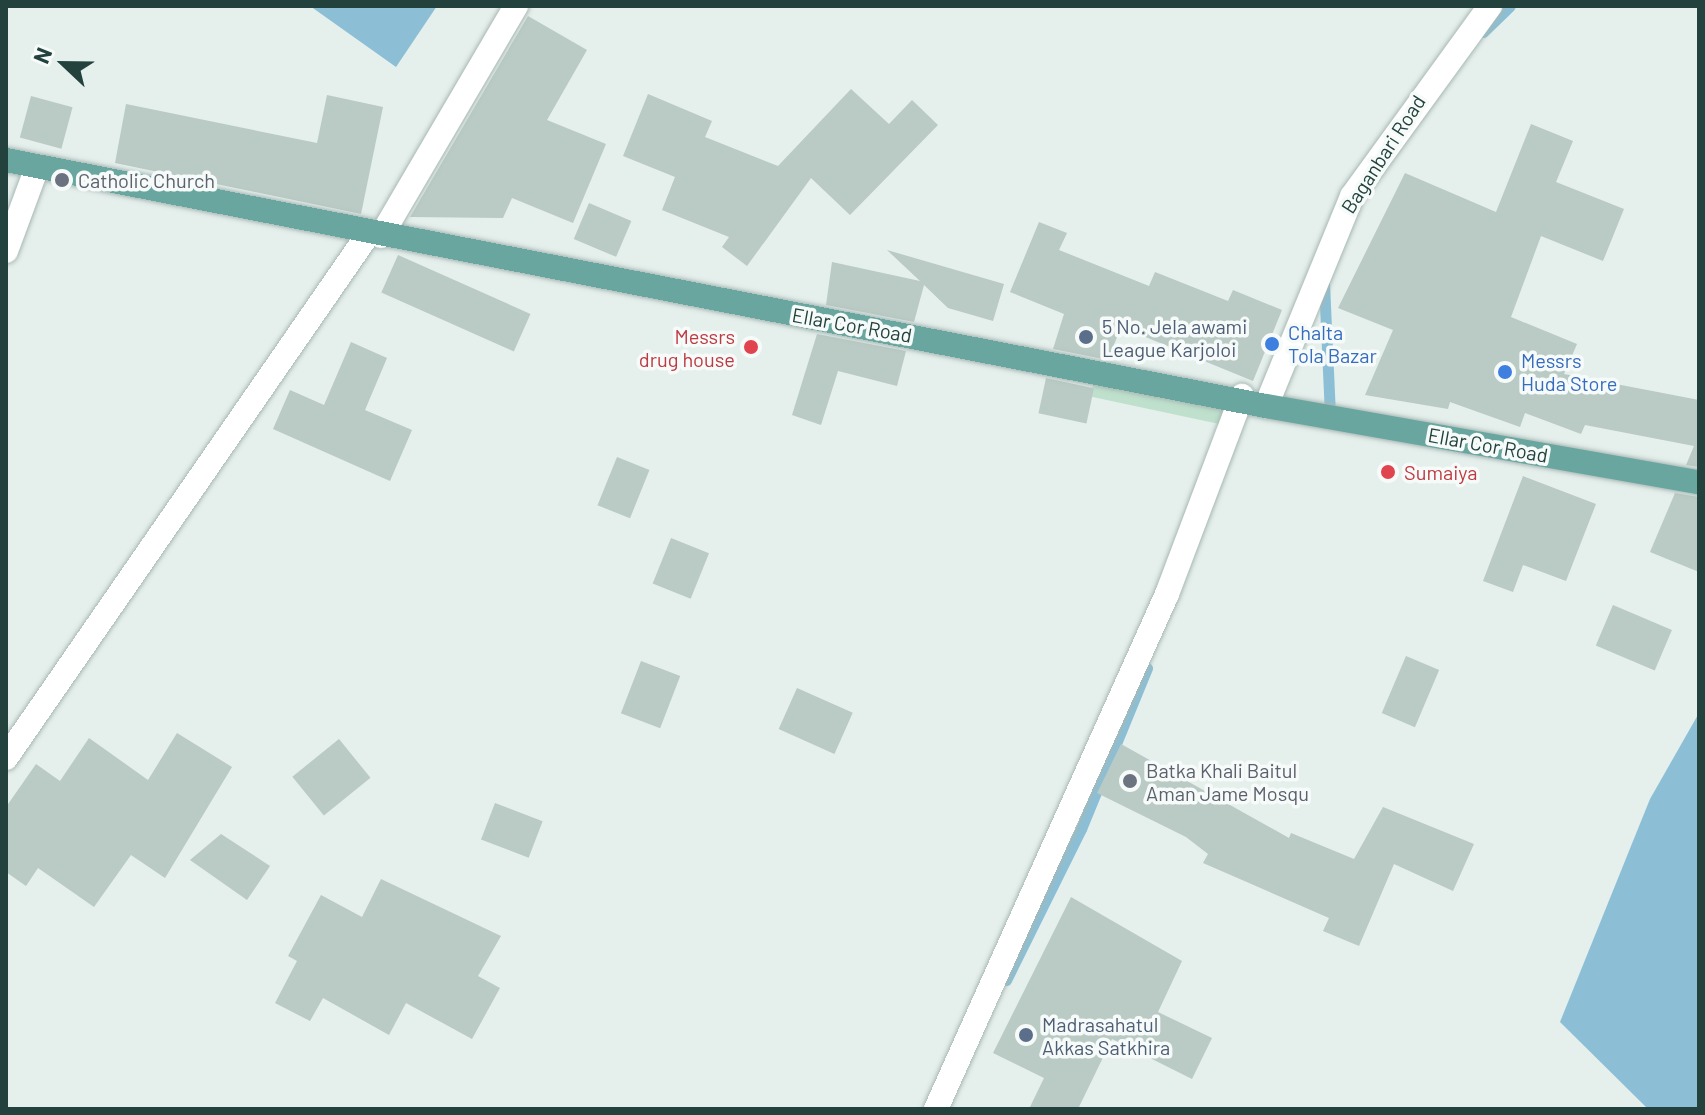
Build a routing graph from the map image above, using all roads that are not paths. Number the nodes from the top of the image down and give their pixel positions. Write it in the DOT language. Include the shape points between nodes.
graph roads {
  1 [pos="516,6"];
  2 [pos="1490,6"];
  3 [pos="6,160"];
  4 [pos="37,167"];
  5 [pos="375,234"];
  6 [pos="6,251"];
  7 [pos="1242,396"];
  8 [pos="1266,406"];
  9 [pos="1699,482"];
  10 [pos="6,758"];
  11 [pos="936,1109"];
  1 -- 5 [label="street"];
  2 -- 8 [label="street, Baganbari Road" via="1352,196"];
  3 -- 4 [label="main road, Ellar Cor Road"];
  4 -- 5 [label="main road, Ellar Cor Road"];
  4 -- 6 [label="street"];
  5 -- 7 [label="main road, Ellar Cor Road"];
  5 -- 10 [label="street"];
  7 -- 8 [label="main road, Ellar Cor Road"];
  7 -- 11 [label="street" via="1167,594"];
  8 -- 9 [label="main road, Ellar Cor Road"];
}
